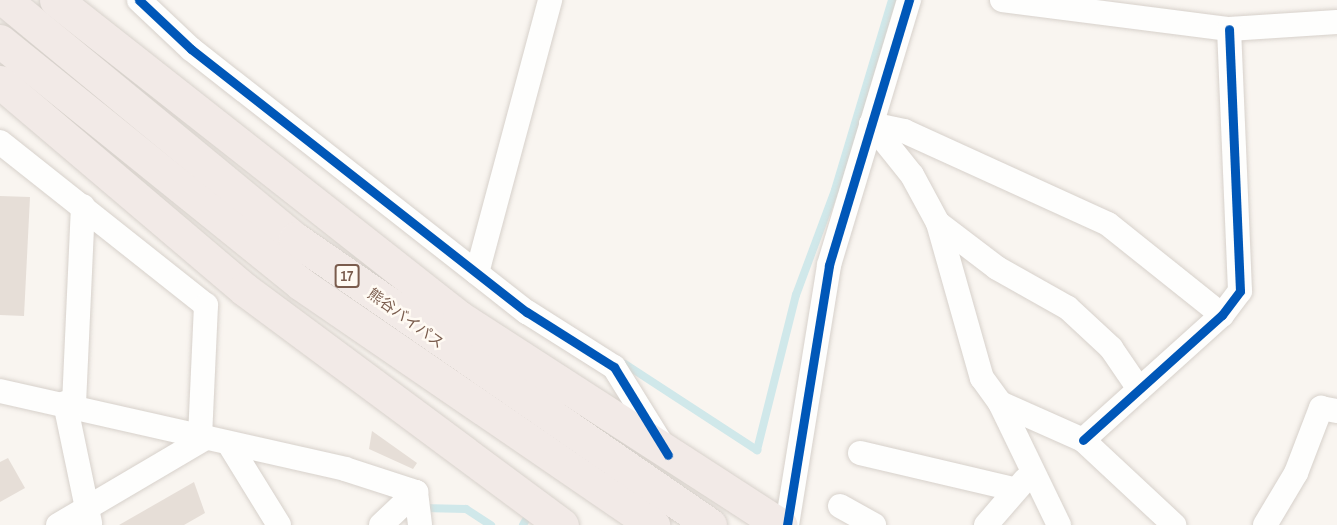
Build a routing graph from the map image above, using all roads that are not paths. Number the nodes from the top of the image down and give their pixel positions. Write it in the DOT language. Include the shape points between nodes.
graph roads {
  1 [pos="5,0"];
  2 [pos="56,0"];
  3 [pos="139,0"];
  4 [pos="550,0"];
  5 [pos="909,0"];
  6 [pos="1002,0"];
  7 [pos="1337,22"];
  8 [pos="1229,29"];
  9 [pos="0,41"];
  10 [pos="0,82"];
  11 [pos="871,124"];
  12 [pos="0,142"];
  13 [pos="83,206"];
  14 [pos="938,223"];
  15 [pos="477,273"];
  16 [pos="1222,315"];
  17 [pos="1139,389"];
  18 [pos="1,394"];
  19 [pos="1000,402"];
  20 [pos="70,403"];
  21 [pos="1337,411"];
  22 [pos="202,439"];
  23 [pos="1083,440"];
  24 [pos="229,444"];
  25 [pos="861,453"];
  26 [pos="668,455"];
  27 [pos="1034,474"];
  28 [pos="1013,489"];
  29 [pos="416,493"];
  30 [pos="840,506"];
  31 [pos="87,518"];
  32 [pos="58,525"];
  33 [pos="279,525"];
  34 [pos="381,525"];
  35 [pos="420,525"];
  36 [pos="562,525"];
  37 [pos="653,525"];
  38 [pos="710,525"];
  39 [pos="781,525"];
  40 [pos="787,525"];
  41 [pos="874,525"];
  42 [pos="986,525"];
  43 [pos="1059,525"];
  44 [pos="1174,525"];
  45 [pos="1265,525"];
  1 -- 38 [label="highway, 熊谷バイパス / 17" via="295,239"];
  2 -- 26 [label="highway, 17" via="459,317"];
  3 -- 15 [label="street" via="190,49"];
  4 -- 15 [label="street"];
  5 -- 11 [label="street"];
  6 -- 8 [label="street"];
  7 -- 8 [label="street"];
  8 -- 16 [label="street" via="1240,291"];
  9 -- 37 [label="highway, 17" via="301,284"];
  10 -- 36 [label="highway" via="244,289"];
  11 -- 14 [label="street" via="912,175"];
  11 -- 16 [label="street" via="904,131 1108,224"];
  11 -- 40 [label="street" via="829,265"];
  12 -- 13 [label="street"];
  13 -- 20 [label="street"];
  13 -- 22 [label="street" via="206,305"];
  14 -- 17 [label="street" via="997,268 1068,308 1111,348"];
  14 -- 19 [label="street" via="982,378"];
  15 -- 26 [label="street" via="614,367"];
  16 -- 17 [label="street"];
  17 -- 23 [label="street"];
  18 -- 20 [label="street"];
  19 -- 23 [label="street"];
  19 -- 27 [label="street"];
  20 -- 22 [label="street"];
  20 -- 31 [label="street"];
  21 -- 45 [label="street" via="1320,408 1296,473"];
  22 -- 24 [label="street"];
  22 -- 31 [label="street"];
  23 -- 44 [label="street"];
  24 -- 29 [label="street" via="345,469"];
  24 -- 33 [label="street"];
  25 -- 28 [label="street"];
  26 -- 39 [label="highway, 17"];
  27 -- 28 [label="street"];
  27 -- 43 [label="street"];
  28 -- 42 [label="street"];
  29 -- 34 [label="street"];
  29 -- 35 [label="street"];
  30 -- 41 [label="street"];
  31 -- 32 [label="street"];
}
